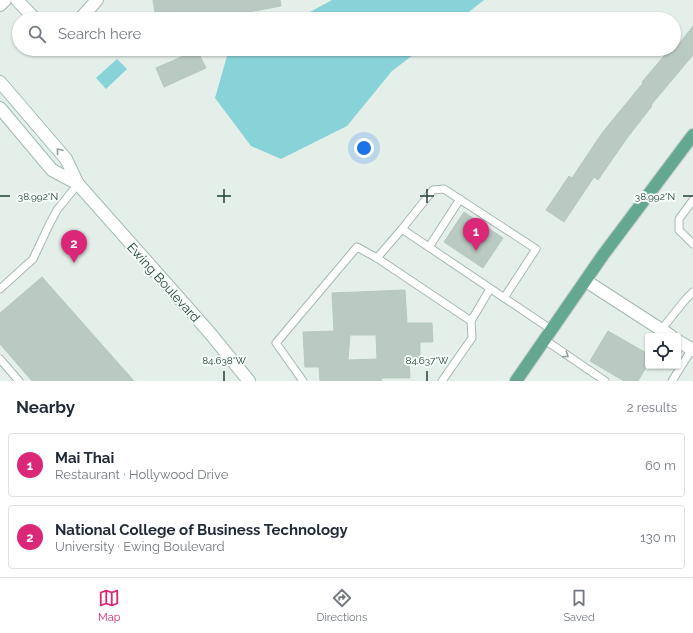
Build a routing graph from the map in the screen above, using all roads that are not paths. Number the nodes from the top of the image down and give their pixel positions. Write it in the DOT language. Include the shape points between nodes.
graph roads {
  1 [pos="5,0"];
  2 [pos="18,0"];
  3 [pos="97,0"];
  4 [pos="0,5"];
  5 [pos="29,12"];
  6 [pos="86,12"];
  7 [pos="0,82"];
  8 [pos="0,108"];
  9 [pos="693,135"];
  10 [pos="78,184"];
  11 [pos="460,199"];
  12 [pos="693,200"];
  13 [pos="402,229"];
  14 [pos="693,244"];
  15 [pos="429,248"];
  16 [pos="377,258"];
  17 [pos="586,281"];
  18 [pos="0,289"];
  19 [pos="490,289"];
  20 [pos="693,292"];
  21 [pos="504,298"];
  22 [pos="472,321"];
  23 [pos="666,333"];
  24 [pos="548,335"];
  25 [pos="681,343"];
  26 [pos="692,350"];
  27 [pos="0,359"];
  28 [pos="19,381"];
  29 [pos="249,381"];
  30 [pos="303,381"];
  31 [pos="442,381"];
  32 [pos="516,381"];
  33 [pos="605,381"];
  34 [pos="672,381"];
  1 -- 4 [label="street"];
  2 -- 5 [label="street"];
  3 -- 6 [label="street"];
  10 -- 7 [label="street, Ewing Boulevard, one-way" via="66,159"];
  8 -- 10 [label="street, Ewing Boulevard" via="52,170"];
  9 -- 17 [label="main road"];
  10 -- 18 [label="lane" via="57,210 33,259"];
  10 -- 29 [label="street, Ewing Boulevard"];
  11 -- 13 [label="lane" via="444,189 433,190"];
  11 -- 15 [label="lane"];
  11 -- 21 [label="lane" via="536,248"];
  12 -- 14 [label="lane" via="680,219 679,230"];
  13 -- 15 [label="lane"];
  13 -- 16 [label="lane"];
  15 -- 19 [label="lane"];
  16 -- 22 [label="lane"];
  16 -- 30 [label="lane" via="357,247 276,343"];
  17 -- 23 [label="street"];
  17 -- 24 [label="main road"];
  19 -- 21 [label="lane"];
  19 -- 22 [label="lane"];
  20 -- 23 [label="lane" via="684,300"];
  21 -- 24 [label="lane"];
  22 -- 31 [label="lane" via="472,338"];
  24 -- 32 [label="main road"];
  24 -- 33 [label="lane, one-way" via="588,370"];
  25 -- 26 [label="street"];
  26 -- 34 [label="lane"];
  27 -- 28 [label="lane"];
}
